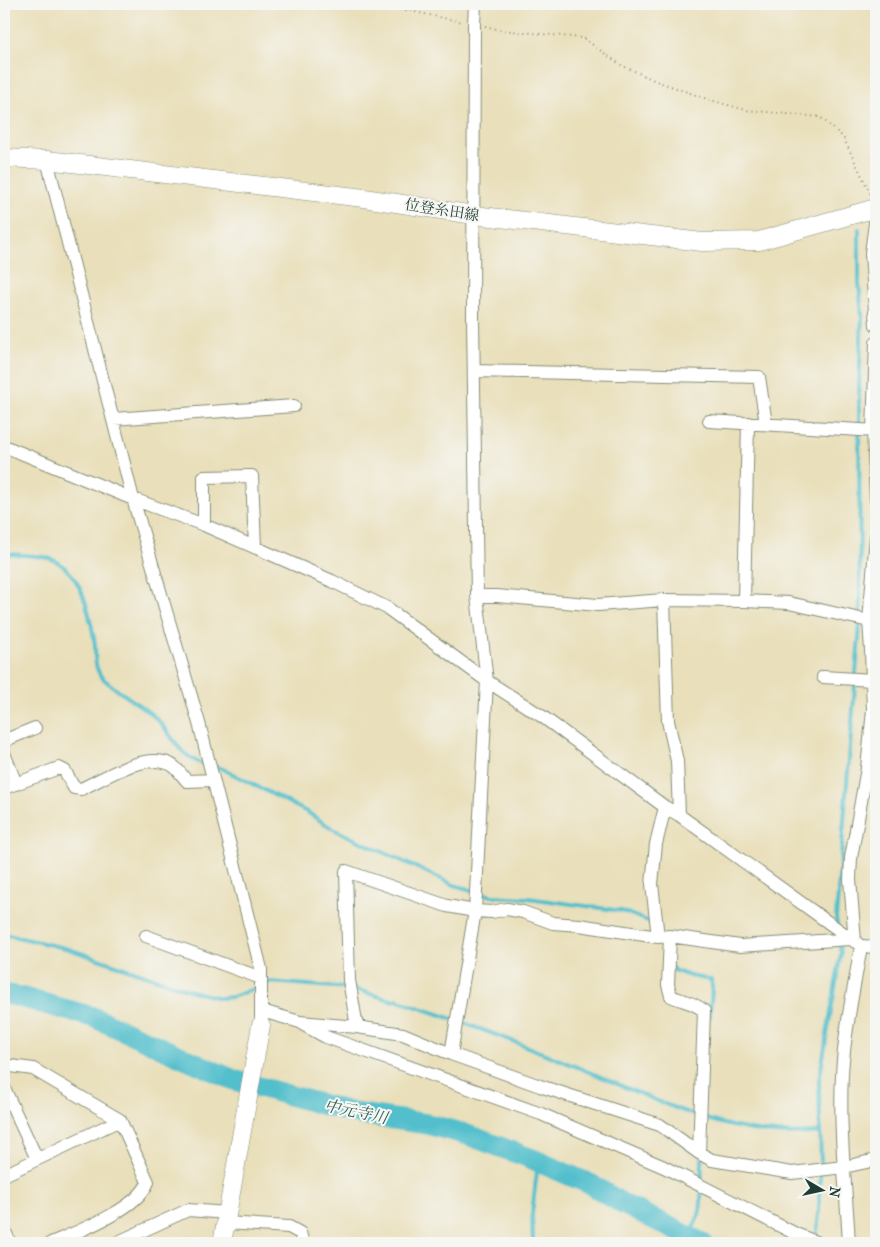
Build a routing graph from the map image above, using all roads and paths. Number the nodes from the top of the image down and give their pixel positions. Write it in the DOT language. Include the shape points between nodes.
graph roads {
  1 [pos="376,4"];
  2 [pos="475,4"];
  3 [pos="474,24"];
  4 [pos="4,158"];
  5 [pos="47,160"];
  6 [pos="874,203"];
  7 [pos="474,215"];
  8 [pos="876,216"];
  9 [pos="876,325"];
  10 [pos="876,343"];
  11 [pos="474,371"];
  12 [pos="294,406"];
  13 [pos="113,419"];
  14 [pos="709,421"];
  15 [pos="748,423"];
  16 [pos="766,424"];
  17 [pos="875,431"];
  18 [pos="4,446"];
  19 [pos="133,499"];
  20 [pos="876,500"];
  21 [pos="204,525"];
  22 [pos="876,537"];
  23 [pos="255,547"];
  24 [pos="478,596"];
  25 [pos="664,600"];
  26 [pos="744,601"];
  27 [pos="871,617"];
  28 [pos="874,650"];
  29 [pos="823,677"];
  30 [pos="872,680"];
  31 [pos="487,681"];
  32 [pos="34,728"];
  33 [pos="4,743"];
  34 [pos="4,753"];
  35 [pos="213,780"];
  36 [pos="16,784"];
  37 [pos="4,788"];
  38 [pos="664,807"];
  39 [pos="679,814"];
  40 [pos="474,911"];
  41 [pos="146,936"];
  42 [pos="664,936"];
  43 [pos="856,942"];
  44 [pos="876,947"];
  45 [pos="261,978"];
  46 [pos="261,1018"];
  47 [pos="300,1022"];
  48 [pos="357,1027"];
  49 [pos="451,1054"];
  50 [pos="4,1065"];
  51 [pos="4,1088"];
  52 [pos="120,1120"];
  53 [pos="699,1153"];
  54 [pos="37,1160"];
  55 [pos="876,1160"];
  56 [pos="844,1167"];
  57 [pos="4,1176"];
  58 [pos="227,1218"];
  59 [pos="4,1229"];
  60 [pos="10,1243"];
  61 [pos="51,1243"];
  62 [pos="116,1243"];
  63 [pos="222,1243"];
  64 [pos="303,1243"];
  65 [pos="818,1243"];
  66 [pos="849,1243"];
  1 -- 3 [label="path"];
  2 -- 3 [label="street"];
  3 -- 6 [label="path" via="501,30 583,38 621,65 710,100 746,110 820,117 843,137"];
  3 -- 7 [label="street"];
  4 -- 5 [label="main road, 位登糸田線"];
  5 -- 7 [label="main road, 位登糸田線" via="364,198"];
  5 -- 13 [label="street"];
  6 -- 7 [label="main road, 位登糸田線" via="759,241 702,242"];
  7 -- 11 [label="street"];
  8 -- 9 [label="street" via="871,253"];
  10 -- 17 [label="street"];
  11 -- 16 [label="street" via="759,377"];
  11 -- 24 [label="street"];
  12 -- 13 [label="street"];
  13 -- 19 [label="street"];
  14 -- 15 [label="street"];
  15 -- 16 [label="street"];
  15 -- 26 [label="street"];
  16 -- 17 [label="street"];
  17 -- 20 [label="street"];
  18 -- 19 [label="street"];
  19 -- 21 [label="street"];
  19 -- 35 [label="street"];
  21 -- 23 [label="street"];
  21 -- 23 [label="street" via="204,477 252,476"];
  22 -- 27 [label="street"];
  23 -- 31 [label="street" via="387,608"];
  24 -- 25 [label="street" via="598,605"];
  24 -- 31 [label="street"];
  25 -- 26 [label="street"];
  25 -- 39 [label="street" via="668,721 677,761"];
  26 -- 27 [label="street" via="789,603"];
  27 -- 28 [label="street"];
  28 -- 30 [label="street"];
  29 -- 30 [label="street"];
  30 -- 43 [label="street" via="873,710 867,768 850,879"];
  31 -- 38 [label="street" via="543,717"];
  31 -- 40 [label="street"];
  32 -- 33 [label="street"];
  34 -- 36 [label="street"];
  35 -- 36 [label="street" via="187,781 172,765 157,761 137,763 81,789 74,788 65,771 59,768"];
  35 -- 45 [label="street"];
  36 -- 37 [label="street"];
  38 -- 39 [label="street"];
  38 -- 42 [label="street" via="652,884"];
  39 -- 43 [label="street"];
  40 -- 42 [label="street" via="507,909 553,923"];
  40 -- 48 [label="street" via="447,906 346,871 349,980"];
  40 -- 49 [label="street"];
  41 -- 45 [label="street"];
  42 -- 43 [label="street" via="740,946"];
  42 -- 53 [label="street" via="668,985 672,996 704,1011"];
  43 -- 44 [label="street"];
  43 -- 56 [label="street" via="842,1076"];
  45 -- 46 [label="street"];
  46 -- 47 [label="street"];
  46 -- 58 [label="main road"];
  47 -- 48 [label="street"];
  47 -- 65 [label="street" via="326,1037 541,1114 664,1167"];
  48 -- 49 [label="street" via="403,1034"];
  49 -- 53 [label="street" via="660,1125"];
  50 -- 52 [label="street" via="33,1069"];
  51 -- 54 [label="street"];
  52 -- 54 [label="street"];
  52 -- 61 [label="street" via="148,1182 146,1189 114,1215"];
  53 -- 56 [label="street" via="712,1160 792,1173"];
  54 -- 57 [label="street"];
  55 -- 56 [label="street"];
  56 -- 66 [label="street"];
  58 -- 62 [label="street" via="188,1210"];
  58 -- 63 [label="main road"];
  58 -- 64 [label="street" via="289,1227 300,1233"];
  59 -- 60 [label="street"];
}
